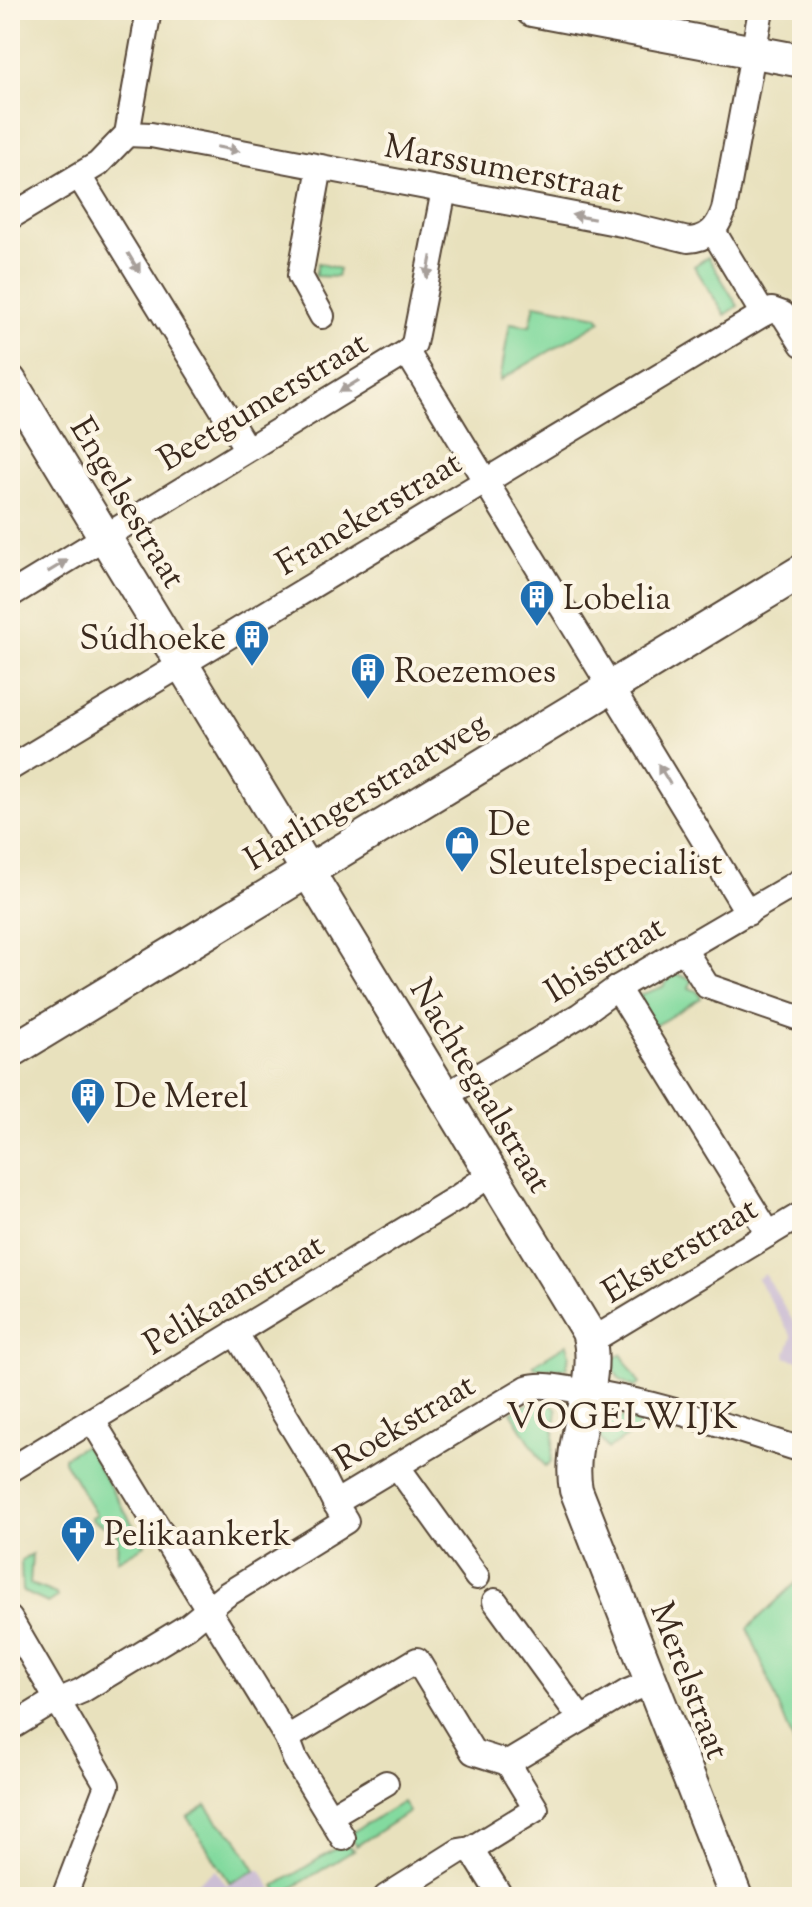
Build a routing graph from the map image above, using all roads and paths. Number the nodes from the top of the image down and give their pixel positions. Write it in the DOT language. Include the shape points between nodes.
graph roads {
  1 [pos="149,10"];
  2 [pos="532,10"];
  3 [pos="761,10"];
  4 [pos="753,52"];
  5 [pos="802,61"];
  6 [pos="127,134"];
  7 [pos="320,167"];
  8 [pos="79,176"];
  9 [pos="444,190"];
  10 [pos="10,217"];
  11 [pos="713,231"];
  12 [pos="763,314"];
  13 [pos="322,316"];
  14 [pos="802,344"];
  15 [pos="407,352"];
  16 [pos="10,381"];
  17 [pos="246,448"];
  18 [pos="486,480"];
  19 [pos="105,537"];
  20 [pos="802,571"];
  21 [pos="10,595"];
  22 [pos="183,663"];
  23 [pos="611,686"];
  24 [pos="10,768"];
  25 [pos="308,869"];
  26 [pos="802,880"];
  27 [pos="748,913"];
  28 [pos="683,948"];
  29 [pos="617,988"];
  30 [pos="802,1019"];
  31 [pos="10,1052"];
  32 [pos="443,1097"];
  33 [pos="491,1174"];
  34 [pos="802,1214"];
  35 [pos="769,1234"];
  36 [pos="235,1332"];
  37 [pos="591,1341"];
  38 [pos="587,1392"];
  39 [pos="92,1420"];
  40 [pos="802,1450"];
  41 [pos="397,1466"];
  42 [pos="10,1470"];
  43 [pos="335,1503"];
  44 [pos="477,1577"];
  45 [pos="495,1601"];
  46 [pos="207,1609"];
  47 [pos="10,1619"];
  48 [pos="651,1682"];
  49 [pos="59,1700"];
  50 [pos="581,1719"];
  51 [pos="10,1728"];
  52 [pos="287,1738"];
  53 [pos="508,1763"];
  54 [pos="386,1783"];
  55 [pos="330,1816"];
  56 [pos="343,1838"];
  57 [pos="471,1849"];
  58 [pos="64,1897"];
  59 [pos="386,1897"];
  60 [pos="501,1897"];
  61 [pos="736,1897"];
  1 -- 6 [label="street"];
  2 -- 4 [label="street"];
  3 -- 4 [label="street"];
  4 -- 5 [label="street"];
  4 -- 11 [label="street" via="724,210"];
  6 -- 7 [label="street, Marssumerstraat, one-way"];
  6 -- 8 [label="street" via="108,156"];
  7 -- 9 [label="street, Marssumerstraat"];
  7 -- 13 [label="street" via="300,276"];
  8 -- 10 [label="street"];
  8 -- 17 [label="street, one-way"];
  11 -- 9 [label="street, Marssumerstraat, one-way" via="688,240"];
  9 -- 15 [label="street, Beetgumerstraat, one-way" via="414,344"];
  11 -- 12 [label="street"];
  12 -- 14 [label="street" via="779,311"];
  12 -- 18 [label="street, Franekerstraat"];
  15 -- 17 [label="street, Beetgumerstraat, one-way"];
  15 -- 18 [label="street"];
  16 -- 19 [label="street, Engelsestraat"];
  17 -- 19 [label="street, Beetgumerstraat"];
  18 -- 22 [label="street, Franekerstraat"];
  18 -- 23 [label="street"];
  21 -- 19 [label="street, Beetgumerstraat, one-way"];
  19 -- 22 [label="street, Engelsestraat"];
  20 -- 23 [label="street, Harlingerstraatweg"];
  22 -- 24 [label="street, Franekerstraat"];
  22 -- 25 [label="street, Engelsestraat"];
  23 -- 25 [label="street, Harlingerstraatweg"];
  27 -- 23 [label="street, one-way"];
  25 -- 31 [label="street, Harlingerstraatweg"];
  25 -- 32 [label="street, Nachtegaalstraat"];
  26 -- 27 [label="street, Ibisstraat"];
  27 -- 28 [label="street, Ibisstraat"];
  28 -- 29 [label="street, Ibisstraat"];
  28 -- 30 [label="street" via="707,986"];
  29 -- 32 [label="street, Ibisstraat"];
  29 -- 35 [label="street"];
  32 -- 33 [label="street, Nachtegaalstraat"];
  33 -- 36 [label="street, Pelikaanstraat"];
  33 -- 37 [label="street, Nachtegaalstraat"];
  34 -- 35 [label="street, Eksterstraat"];
  35 -- 37 [label="street, Eksterstraat"];
  36 -- 39 [label="street, Pelikaanstraat"];
  36 -- 43 [label="street"];
  37 -- 38 [label="street, Merelstraat"];
  38 -- 40 [label="street, Roekstraat" via="667,1407"];
  38 -- 41 [label="street, Roekstraat" via="527,1388"];
  38 -- 48 [label="street, Merelstraat" via="573,1459 576,1490"];
  39 -- 42 [label="street, Pelikaanstraat"];
  39 -- 46 [label="street"];
  41 -- 43 [label="street, Roekstraat"];
  41 -- 44 [label="street"];
  43 -- 46 [label="street, Roekstraat" via="346,1521"];
  45 -- 50 [label="street"];
  46 -- 49 [label="street, Roekstraat" via="188,1626"];
  46 -- 52 [label="street"];
  47 -- 49 [label="street"];
  48 -- 50 [label="street"];
  48 -- 61 [label="street, Merelstraat"];
  49 -- 51 [label="street, Roekstraat"];
  49 -- 58 [label="street" via="107,1785"];
  50 -- 53 [label="street"];
  52 -- 53 [label="street" via="417,1660 473,1752"];
  52 -- 55 [label="street"];
  53 -- 57 [label="street" via="536,1809"];
  54 -- 55 [label="street"];
  55 -- 56 [label="street"];
  57 -- 59 [label="street" via="459,1851"];
  57 -- 60 [label="street"];
}
